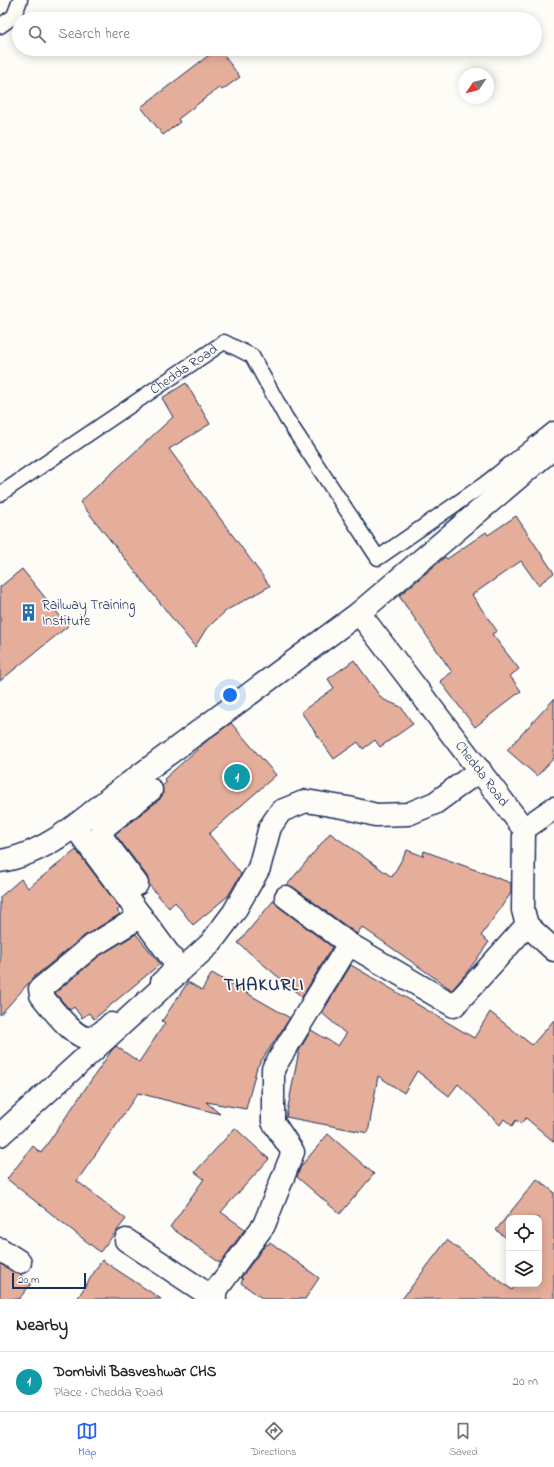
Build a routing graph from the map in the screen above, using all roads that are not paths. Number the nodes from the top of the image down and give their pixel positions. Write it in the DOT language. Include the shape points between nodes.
graph roads {
  1 [pos="20,0"];
  2 [pos="16,12"];
  3 [pos="12,17"];
  4 [pos="0,26"];
  5 [pos="553,439"];
  6 [pos="0,494"];
  7 [pos="359,613"];
  8 [pos="480,770"];
  9 [pos="151,790"];
  10 [pos="120,802"];
  11 [pos="554,808"];
  12 [pos="75,827"];
  13 [pos="524,829"];
  14 [pos="99,848"];
  15 [pos="0,861"];
  16 [pos="137,884"];
  17 [pos="286,897"];
  18 [pos="141,916"];
  19 [pos="527,925"];
  20 [pos="349,944"];
  21 [pos="554,950"];
  22 [pos="0,1135"];
  23 [pos="126,1240"];
  24 [pos="0,1249"];
  25 [pos="20,1262"];
  26 [pos="213,1298"];
  1 -- 2 [label="lane"];
  3 -- 4 [label="lane"];
  5 -- 6 [label="lane, Chedda Road" via="378,558 286,418 252,356 224,342"];
  5 -- 7 [label="street"];
  7 -- 8 [label="street, Chedda Road"];
  7 -- 10 [label="street"];
  8 -- 13 [label="street, Chedda Road"];
  8 -- 22 [label="street" via="434,803 408,814 376,815 306,801 281,811 270,827 259,868 234,912 210,944"];
  9 -- 10 [label="street"];
  10 -- 12 [label="street"];
  10 -- 14 [label="street" via="102,830"];
  11 -- 13 [label="street"];
  12 -- 14 [label="street"];
  12 -- 15 [label="street" via="32,852"];
  13 -- 19 [label="street" via="523,910"];
  14 -- 16 [label="street"];
  14 -- 18 [label="street"];
  17 -- 20 [label="street"];
  18 -- 18 [label="street" via="174,961 175,968 171,975 98,1035 88,1038 78,1035 41,996 40,989 92,946"];
  19 -- 20 [label="street" via="454,1006"];
  19 -- 21 [label="street"];
  20 -- 26 [label="street" via="273,1069 273,1122 293,1152 264,1224"];
  23 -- 26 [label="street"];
  24 -- 25 [label="street"];
}
